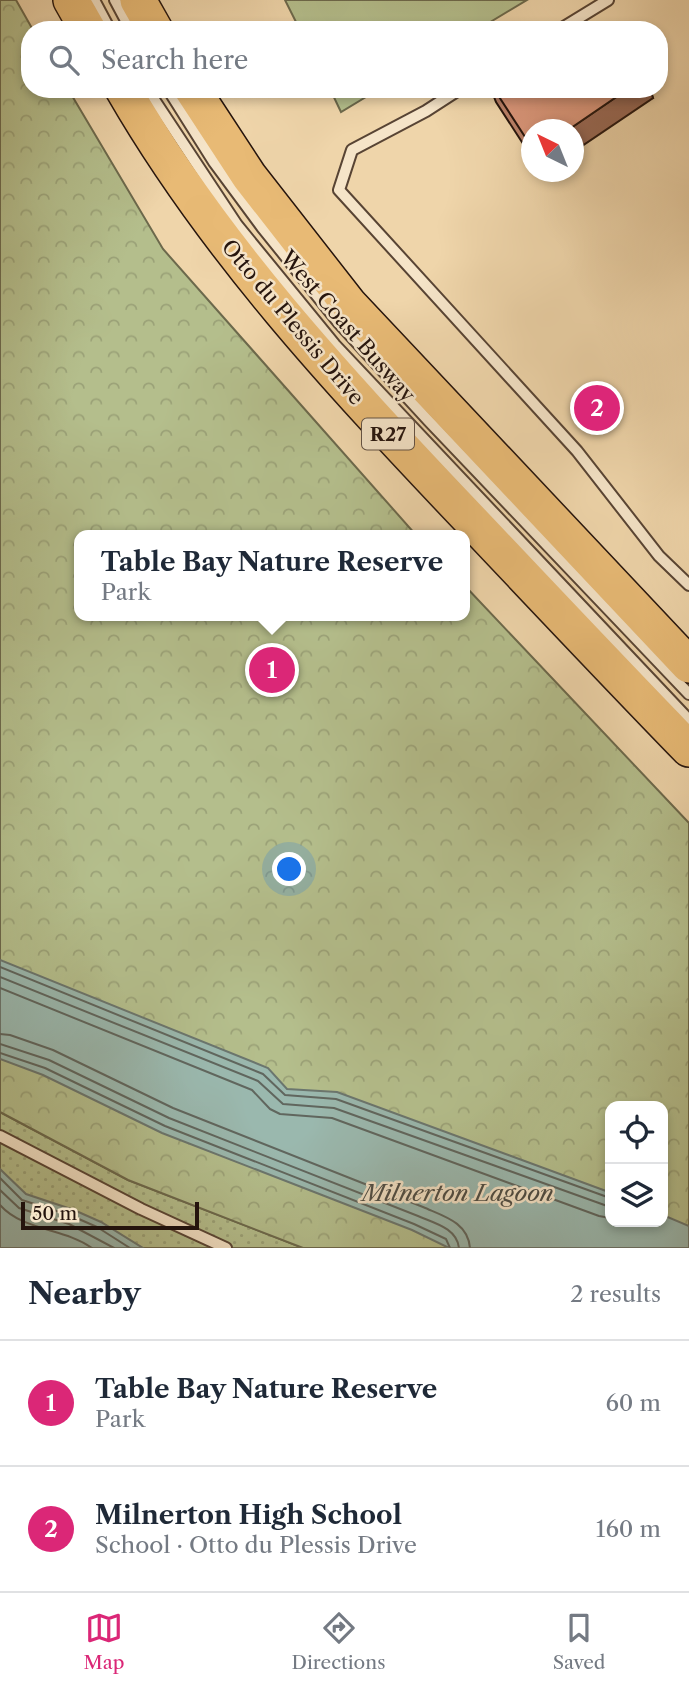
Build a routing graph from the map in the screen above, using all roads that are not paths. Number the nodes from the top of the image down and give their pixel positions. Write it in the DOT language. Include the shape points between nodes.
graph roads {
  1 [pos="71,0"];
  2 [pos="94,0"];
  3 [pos="115,0"];
  4 [pos="138,0"];
  5 [pos="608,0"];
  6 [pos="83,21"];
  7 [pos="105,21"];
  8 [pos="126,21"];
  9 [pos="150,21"];
  10 [pos="574,21"];
  11 [pos="128,98"];
  12 [pos="153,98"];
  13 [pos="174,98"];
  14 [pos="198,98"];
  15 [pos="446,98"];
  16 [pos="689,585"];
  17 [pos="689,665"];
  18 [pos="689,694"];
  19 [pos="689,720"];
  20 [pos="689,749"];
  21 [pos="0,1136"];
  22 [pos="226,1248"];
  1 -- 6 [label="main road"];
  2 -- 7 [label="lane"];
  3 -- 8 [label="lane"];
  4 -- 9 [label="main road"];
  5 -- 10 [label="lane"];
  11 -- 20 [label="main road, Otto du Plessis Drive / R27" via="197,203 303,340"];
  12 -- 19 [label="lane, West Coast Busway" via="237,225 335,345"];
  13 -- 18 [label="lane, West Coast Busway" via="214,162 340,323"];
  14 -- 17 [label="main road, R27" via="249,176 349,304"];
  15 -- 16 [label="lane" via="352,150 339,190 577,451 659,556"];
  21 -- 22 [label="lane"];
}
